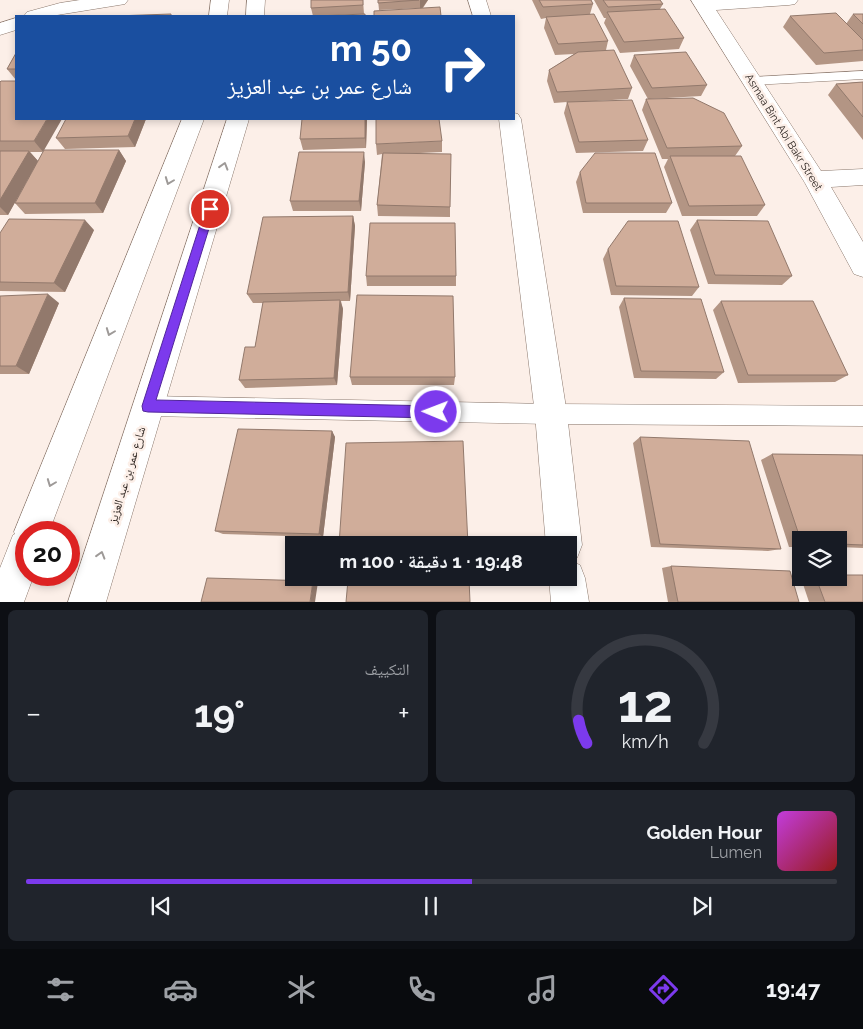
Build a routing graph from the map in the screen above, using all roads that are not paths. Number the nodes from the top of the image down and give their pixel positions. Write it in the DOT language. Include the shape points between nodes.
graph roads {
  1 [pos="119,0"];
  2 [pos="220,0"];
  3 [pos="256,0"];
  4 [pos="477,0"];
  5 [pos="789,0"];
  6 [pos="703,3"];
  7 [pos="36,15"];
  8 [pos="218,15"];
  9 [pos="255,15"];
  10 [pos="482,15"];
  11 [pos="15,23"];
  12 [pos="0,30"];
  13 [pos="863,75"];
  14 [pos="754,81"];
  15 [pos="193,120"];
  16 [pos="238,120"];
  17 [pos="510,120"];
  18 [pos="863,177"];
  19 [pos="815,180"];
  20 [pos="863,266"];
  21 [pos="148,406"];
  22 [pos="551,414"];
  23 [pos="863,416"];
  24 [pos="36,521"];
  25 [pos="563,536"];
  26 [pos="15,576"];
  27 [pos="568,586"];
  28 [pos="5,602"];
  29 [pos="87,602"];
  30 [pos="570,602"];
  1 -- 7 [label="street" via="60,8"];
  2 -- 8 [label="street"];
  3 -- 9 [label="street"];
  4 -- 10 [label="street"];
  5 -- 6 [label="street"];
  6 -- 14 [label="street, Asmaa Bint Abi Bakr Street"];
  11 -- 12 [label="street"];
  13 -- 14 [label="lane"];
  14 -- 19 [label="street, Asmaa Bint Abi Bakr Street"];
  15 -- 24 [label="street, one-way"];
  21 -- 16 [label="street, شارع عمر بن عبد العزيز, one-way"];
  17 -- 22 [label="street"];
  18 -- 19 [label="street"];
  19 -- 20 [label="street, Asmaa Bint Abi Bakr Street"];
  21 -- 22 [label="lane"];
  29 -- 21 [label="street, شارع عمر بن عبد العزيز, one-way"];
  22 -- 23 [label="lane"];
  22 -- 25 [label="street"];
  26 -- 28 [label="street"];
  27 -- 30 [label="street"];
}
